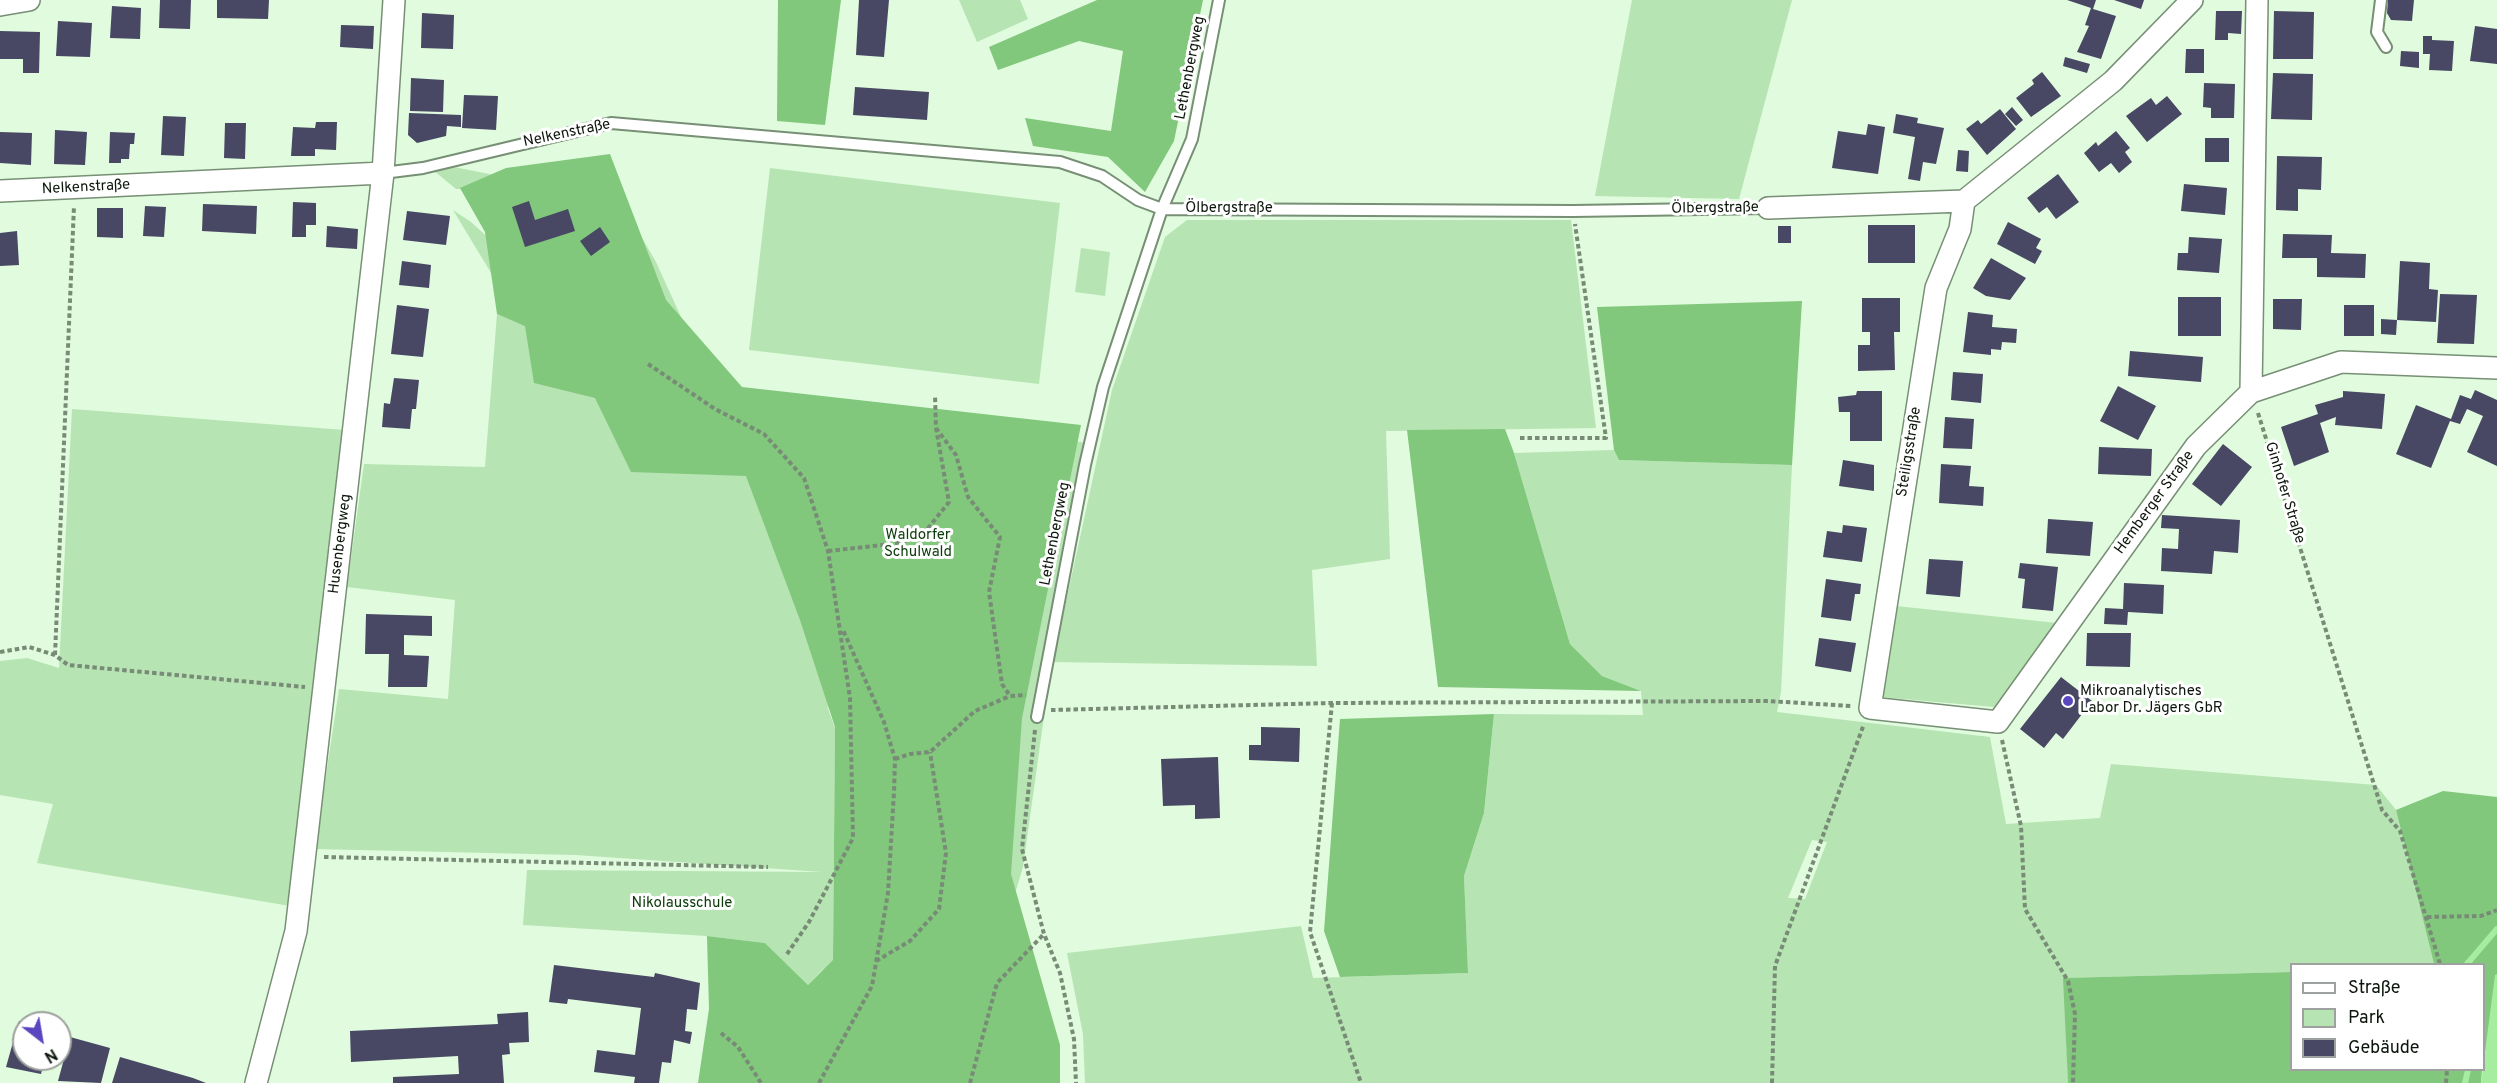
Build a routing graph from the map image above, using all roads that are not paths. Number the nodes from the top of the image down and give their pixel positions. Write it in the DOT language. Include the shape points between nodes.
graph roads {
  1 [pos="29,0"];
  2 [pos="394,0"];
  3 [pos="1219,0"];
  4 [pos="2192,0"];
  5 [pos="2257,0"];
  6 [pos="2381,0"];
  7 [pos="0,5"];
  8 [pos="2386,46"];
  9 [pos="383,173"];
  10 [pos="0,191"];
  11 [pos="1964,201"];
  12 [pos="1768,208"];
  13 [pos="1162,209"];
  14 [pos="2497,368"];
  15 [pos="2251,392"];
  16 [pos="1037,714"];
  17 [pos="1998,722"];
  18 [pos="256,1083"];
  1 -- 7 [label="street"];
  2 -- 9 [label="street, Husenbergweg"];
  3 -- 13 [label="lane, Lethenbergweg" via="1192,139"];
  4 -- 11 [label="street" via="2113,81"];
  5 -- 15 [label="street"];
  6 -- 8 [label="lane" via="2377,32"];
  9 -- 10 [label="street, Nelkenstraße"];
  9 -- 13 [label="lane, Nelkenstraße" via="423,168 611,123 1060,162 1102,176 1138,200"];
  9 -- 18 [label="street, Husenbergweg" via="296,932"];
  11 -- 12 [label="street, Ölbergstraße"];
  11 -- 17 [label="street, Steiligsstraße" via="1960,229 1936,288 1870,708"];
  12 -- 13 [label="lane, Ölbergstraße" via="1573,212"];
  13 -- 16 [label="lane, Lethenbergweg" via="1103,387 1084,465"];
  14 -- 15 [label="street, Hemberger Straße" via="2341,362"];
  15 -- 17 [label="street, Hemberger Straße" via="2196,446"];
}
